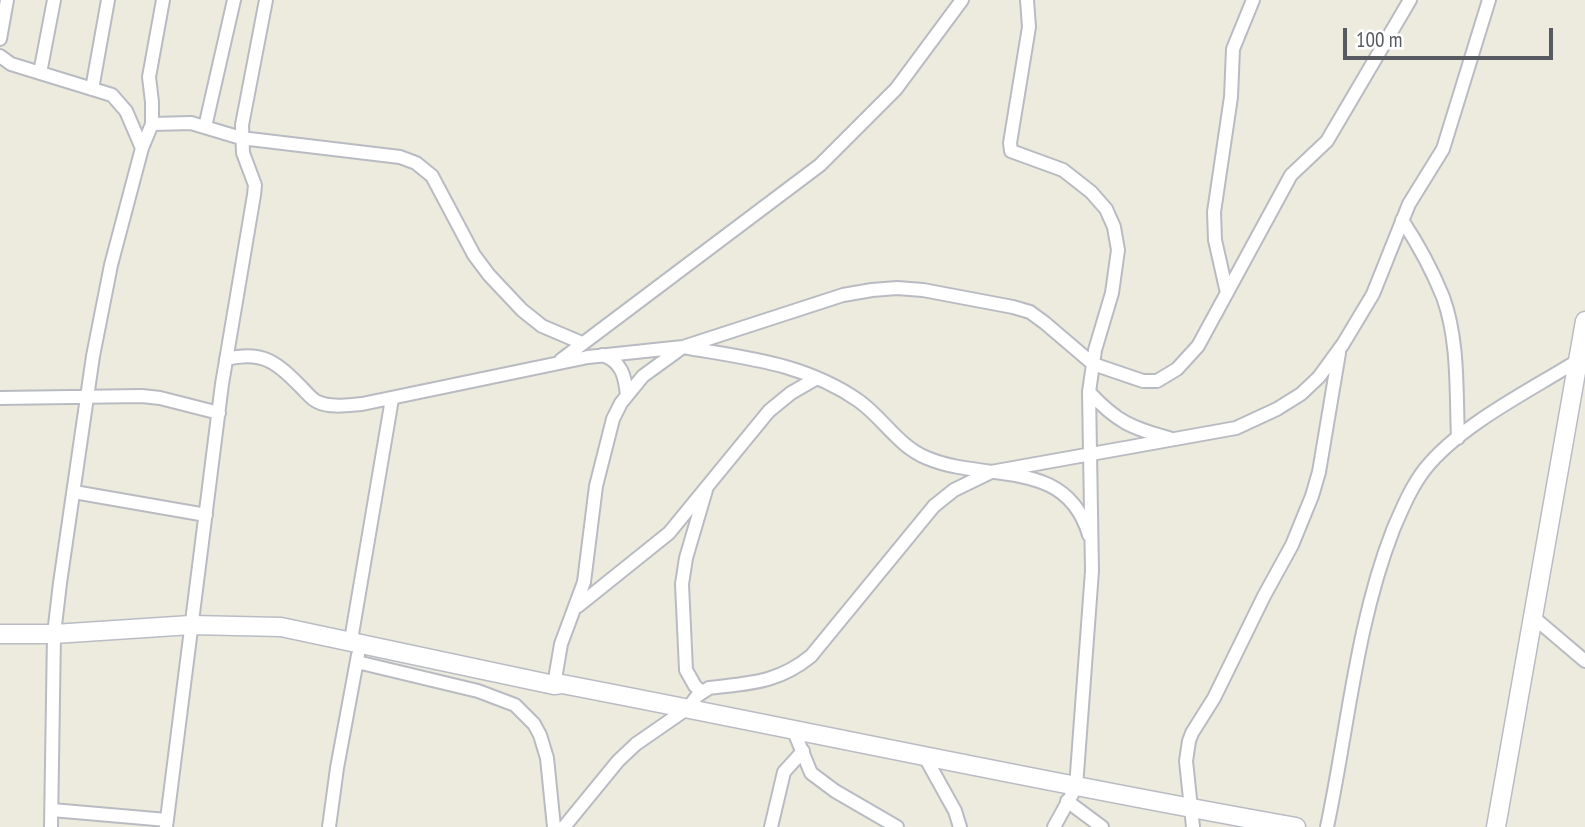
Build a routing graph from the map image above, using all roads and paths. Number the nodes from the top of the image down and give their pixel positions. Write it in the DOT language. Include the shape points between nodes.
graph roads {
  1 [pos="8,0"];
  2 [pos="54,0"];
  3 [pos="108,0"];
  4 [pos="163,0"];
  5 [pos="234,0"];
  6 [pos="266,0"];
  7 [pos="962,0"];
  8 [pos="1027,0"];
  9 [pos="1253,0"];
  10 [pos="1410,0"];
  11 [pos="1489,0"];
  12 [pos="0,39"];
  13 [pos="0,56"];
  14 [pos="40,73"];
  15 [pos="92,89"];
  16 [pos="152,124"];
  17 [pos="205,127"];
  18 [pos="241,138"];
  19 [pos="142,148"];
  20 [pos="1402,220"];
  21 [pos="1227,293"];
  22 [pos="1585,321"];
  23 [pos="582,343"];
  24 [pos="682,347"];
  25 [pos="1340,349"];
  26 [pos="602,355"];
  27 [pos="226,359"];
  28 [pos="1577,361"];
  29 [pos="556,363"];
  30 [pos="1093,364"];
  31 [pos="817,379"];
  32 [pos="1089,392"];
  33 [pos="627,395"];
  34 [pos="87,396"];
  35 [pos="0,398"];
  36 [pos="393,399"];
  37 [pos="219,413"];
  38 [pos="1458,438"];
  39 [pos="1175,439"];
  40 [pos="1091,455"];
  41 [pos="991,472"];
  42 [pos="708,483"];
  43 [pos="74,492"];
  44 [pos="206,515"];
  45 [pos="1093,552"];
  46 [pos="575,608"];
  47 [pos="1532,616"];
  48 [pos="191,625"];
  49 [pos="0,634"];
  50 [pos="54,634"];
  51 [pos="356,641"];
  52 [pos="357,662"];
  53 [pos="1585,662"];
  54 [pos="554,685"];
  55 [pos="702,692"];
  56 [pos="688,708"];
  57 [pos="793,729"];
  58 [pos="803,751"];
  59 [pos="925,757"];
  60 [pos="1071,794"];
  61 [pos="1190,808"];
  62 [pos="52,810"];
  63 [pos="167,823"];
  64 [pos="890,825"];
  65 [pos="51,827"];
  66 [pos="329,827"];
  67 [pos="554,827"];
  68 [pos="564,827"];
  69 [pos="771,827"];
  70 [pos="960,827"];
  71 [pos="1054,827"];
  72 [pos="1101,827"];
  73 [pos="1193,827"];
  74 [pos="1296,827"];
  75 [pos="1327,827"];
  76 [pos="1496,827"];
  1 -- 12 [label="street"];
  2 -- 14 [label="street"];
  3 -- 15 [label="street"];
  4 -- 16 [label="street" via="149,77"];
  5 -- 17 [label="street"];
  6 -- 18 [label="street"];
  7 -- 23 [label="street" via="896,89 820,165"];
  8 -- 30 [label="street" via="1029,27 1011,151 1063,170 1106,208 1114,227 1116,272"];
  9 -- 21 [label="street" via="1233,49 1231,97 1214,212"];
  10 -- 21 [label="street" via="1327,141 1291,175"];
  11 -- 20 [label="street" via="1443,149"];
  13 -- 14 [label="street"];
  14 -- 15 [label="street"];
  15 -- 19 [label="street" via="113,95 121,104"];
  16 -- 17 [label="street"];
  16 -- 19 [label="street"];
  17 -- 18 [label="street"];
  18 -- 23 [label="street" via="416,163 432,176 489,275 531,318"];
  18 -- 27 [label="street" via="255,185"];
  19 -- 34 [label="street" via="111,265"];
  20 -- 25 [label="street" via="1373,294"];
  20 -- 38 [label="street" via="1433,276 1451,326"];
  21 -- 30 [label="street" via="1198,346 1177,369 1157,381 1143,381"];
  22 -- 28 [label="street"];
  23 -- 29 [label="street"];
  24 -- 26 [label="street"];
  24 -- 30 [label="street" via="843,295 897,288 1030,312"];
  24 -- 31 [label="street" via="759,359"];
  24 -- 33 [label="street" via="643,376"];
  25 -- 39 [label="street" via="1319,377 1277,409 1236,428"];
  25 -- 61 [label="street" via="1312,496 1292,545 1189,741"];
  26 -- 29 [label="street"];
  26 -- 33 [label="street" via="621,369"];
  27 -- 36 [label="street" via="243,355 268,358 318,402 341,406"];
  27 -- 37 [label="street"];
  28 -- 38 [label="street"];
  28 -- 47 [label="street"];
  29 -- 36 [label="street"];
  30 -- 32 [label="street"];
  31 -- 41 [label="street" via="864,405 911,451 947,465"];
  31 -- 42 [label="street" via="769,411"];
  32 -- 39 [label="street" via="1129,425"];
  32 -- 40 [label="street"];
  33 -- 46 [label="street" via="608,435 596,486 584,582"];
  34 -- 35 [label="street"];
  34 -- 37 [label="street" via="160,398"];
  34 -- 43 [label="street"];
  36 -- 51 [label="street"];
  37 -- 44 [label="street"];
  38 -- 75 [label="street" via="1426,468 1411,491 1376,580"];
  39 -- 40 [label="street"];
  40 -- 41 [label="street"];
  40 -- 45 [label="street"];
  41 -- 45 [label="street" via="1043,481 1064,494 1082,518"];
  41 -- 55 [label="street" via="954,489 934,506 803,663 759,683"];
  42 -- 46 [label="street" via="669,533"];
  42 -- 55 [label="street" via="682,584 686,670"];
  43 -- 44 [label="street"];
  43 -- 50 [label="street"];
  44 -- 48 [label="street"];
  45 -- 60 [label="street"];
  46 -- 54 [label="street" via="561,644"];
  47 -- 53 [label="street"];
  47 -- 76 [label="street"];
  48 -- 50 [label="street"];
  48 -- 51 [label="street" via="281,627"];
  48 -- 63 [label="street"];
  49 -- 50 [label="street"];
  50 -- 62 [label="street"];
  51 -- 52 [label="street"];
  51 -- 54 [label="street"];
  52 -- 66 [label="street"];
  52 -- 67 [label="street" via="478,691 515,705 540,735"];
  54 -- 56 [label="street"];
  55 -- 56 [label="street"];
  56 -- 57 [label="street"];
  56 -- 68 [label="street" via="618,761"];
  57 -- 58 [label="street"];
  57 -- 59 [label="street"];
  58 -- 64 [label="street" via="816,777"];
  58 -- 69 [label="street" via="784,772"];
  59 -- 60 [label="street"];
  59 -- 70 [label="street"];
  60 -- 61 [label="street"];
  60 -- 71 [label="street"];
  60 -- 72 [label="street"];
  61 -- 73 [label="street"];
  61 -- 74 [label="street"];
  62 -- 63 [label="street"];
  62 -- 65 [label="street"];
}
